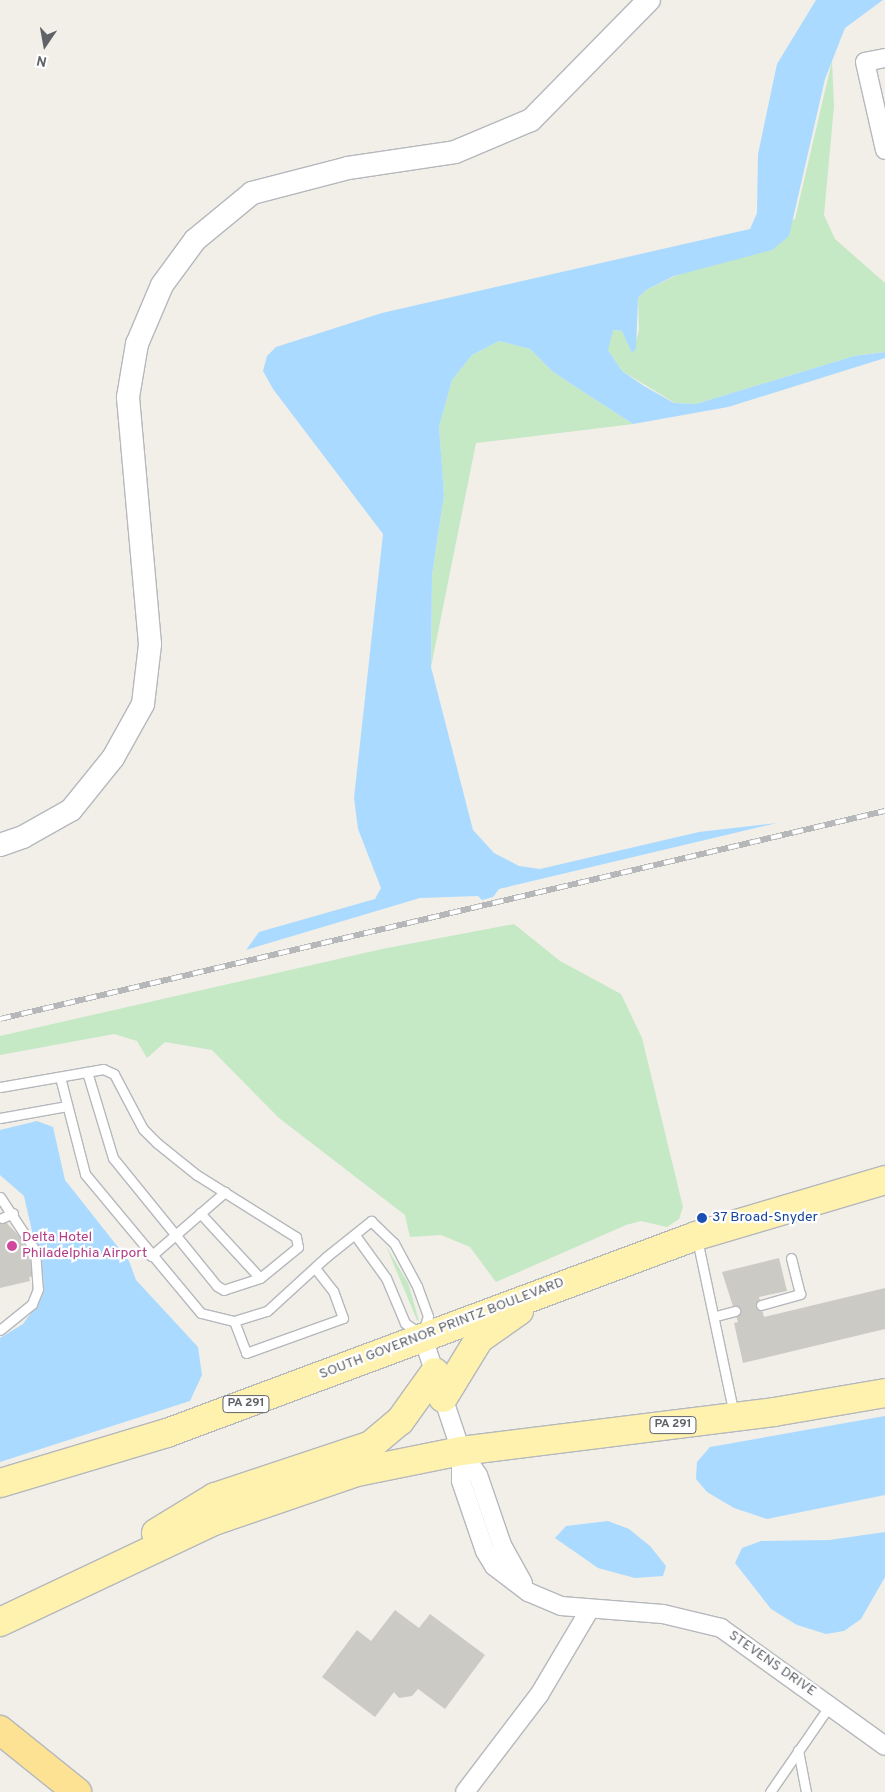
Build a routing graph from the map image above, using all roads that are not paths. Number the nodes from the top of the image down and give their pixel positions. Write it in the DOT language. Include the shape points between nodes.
graph roads {
  1 [pos="649,0"];
  2 [pos="885,58"];
  3 [pos="885,150"];
  4 [pos="0,845"];
  5 [pos="87,1072"];
  6 [pos="60,1077"];
  7 [pos="0,1087"];
  8 [pos="67,1106"];
  9 [pos="0,1118"];
  10 [pos="885,1180"];
  11 [pos="225,1192"];
  12 [pos="0,1197"];
  13 [pos="13,1213"];
  14 [pos="200,1213"];
  15 [pos="2,1218"];
  16 [pos="355,1234"];
  17 [pos="696,1236"];
  18 [pos="173,1237"];
  19 [pos="151,1256"];
  20 [pos="791,1258"];
  21 [pos="315,1268"];
  22 [pos="260,1278"];
  23 [pos="576,1278"];
  24 [pos="761,1304"];
  25 [pos="735,1311"];
  26 [pos="716,1316"];
  27 [pos="234,1321"];
  28 [pos="0,1330"];
  29 [pos="422,1335"];
  30 [pos="435,1372"];
  31 [pos="885,1393"];
  32 [pos="443,1398"];
  33 [pos="735,1417"];
  34 [pos="461,1451"];
  35 [pos="0,1483"];
  36 [pos="98,1575"];
  37 [pos="590,1609"];
  38 [pos="0,1622"];
  39 [pos="830,1705"];
  40 [pos="0,1730"];
  41 [pos="885,1746"];
  42 [pos="798,1750"];
  43 [pos="78,1792"];
  44 [pos="464,1792"];
  45 [pos="770,1792"];
  46 [pos="806,1792"];
  1 -- 4 [label="street" via="531,120 455,152 348,168 252,193 195,240 162,285 137,344 128,397 150,644 144,704 113,758 70,810 23,838"];
  2 -- 3 [label="street" via="865,62"];
  5 -- 6 [label="lane"];
  5 -- 11 [label="lane" via="103,1069 114,1074 143,1129 157,1144"];
  5 -- 18 [label="lane" via="113,1158"];
  6 -- 7 [label="lane"];
  6 -- 8 [label="lane"];
  8 -- 9 [label="lane"];
  8 -- 19 [label="lane" via="85,1174"];
  10 -- 17 [label="main road, SOUTH GOVERNOR PRINTZ BOULEVARD / PA 291"];
  11 -- 14 [label="lane"];
  11 -- 22 [label="lane" via="299,1241"];
  12 -- 13 [label="lane"];
  13 -- 15 [label="lane"];
  13 -- 28 [label="lane" via="35,1250 38,1289 32,1304"];
  14 -- 18 [label="lane"];
  14 -- 22 [label="lane"];
  16 -- 21 [label="lane"];
  16 -- 29 [label="lane" via="386,1278 405,1323"];
  16 -- 29 [label="lane" via="371,1222 394,1243 417,1286 428,1316"];
  17 -- 23 [label="main road, SOUTH GOVERNOR PRINTZ BOULEVARD / PA 291"];
  17 -- 26 [label="lane"];
  18 -- 19 [label="lane"];
  18 -- 22 [label="lane" via="224,1290"];
  19 -- 27 [label="lane" via="201,1313"];
  20 -- 24 [label="lane" via="800,1294"];
  21 -- 27 [label="lane" via="267,1311"];
  21 -- 27 [label="lane" via="333,1291 343,1318 246,1353"];
  23 -- 29 [label="main road, SOUTH GOVERNOR PRINTZ BOULEVARD / PA 291"];
  23 -- 32 [label="main road" via="479,1339"];
  25 -- 26 [label="lane"];
  26 -- 33 [label="lane"];
  29 -- 30 [label="street, STEVENS DRIVE"];
  29 -- 35 [label="main road, SOUTH GOVERNOR PRINTZ BOULEVARD / PA 291" via="167,1433"];
  30 -- 32 [label="street, STEVENS DRIVE"];
  30 -- 36 [label="main road" via="407,1413 381,1439 215,1497 178,1518"];
  31 -- 33 [label="main road, PA 291"];
  32 -- 34 [label="street, STEVENS DRIVE"];
  33 -- 34 [label="main road, PA 291"];
  34 -- 36 [label="main road, PA 291" via="329,1479 214,1521"];
  34 -- 37 [label="street, STEVENS DRIVE" via="461,1482 485,1551 494,1566 528,1592 552,1604"];
  36 -- 38 [label="main road, PA 291"];
  37 -- 39 [label="street, STEVENS DRIVE" via="663,1614 720,1628"];
  37 -- 44 [label="street" via="539,1695"];
  39 -- 41 [label="street, STEVENS DRIVE"];
  39 -- 42 [label="lane"];
  40 -- 43 [label="highway"];
  42 -- 45 [label="lane"];
  42 -- 46 [label="lane"];
}
